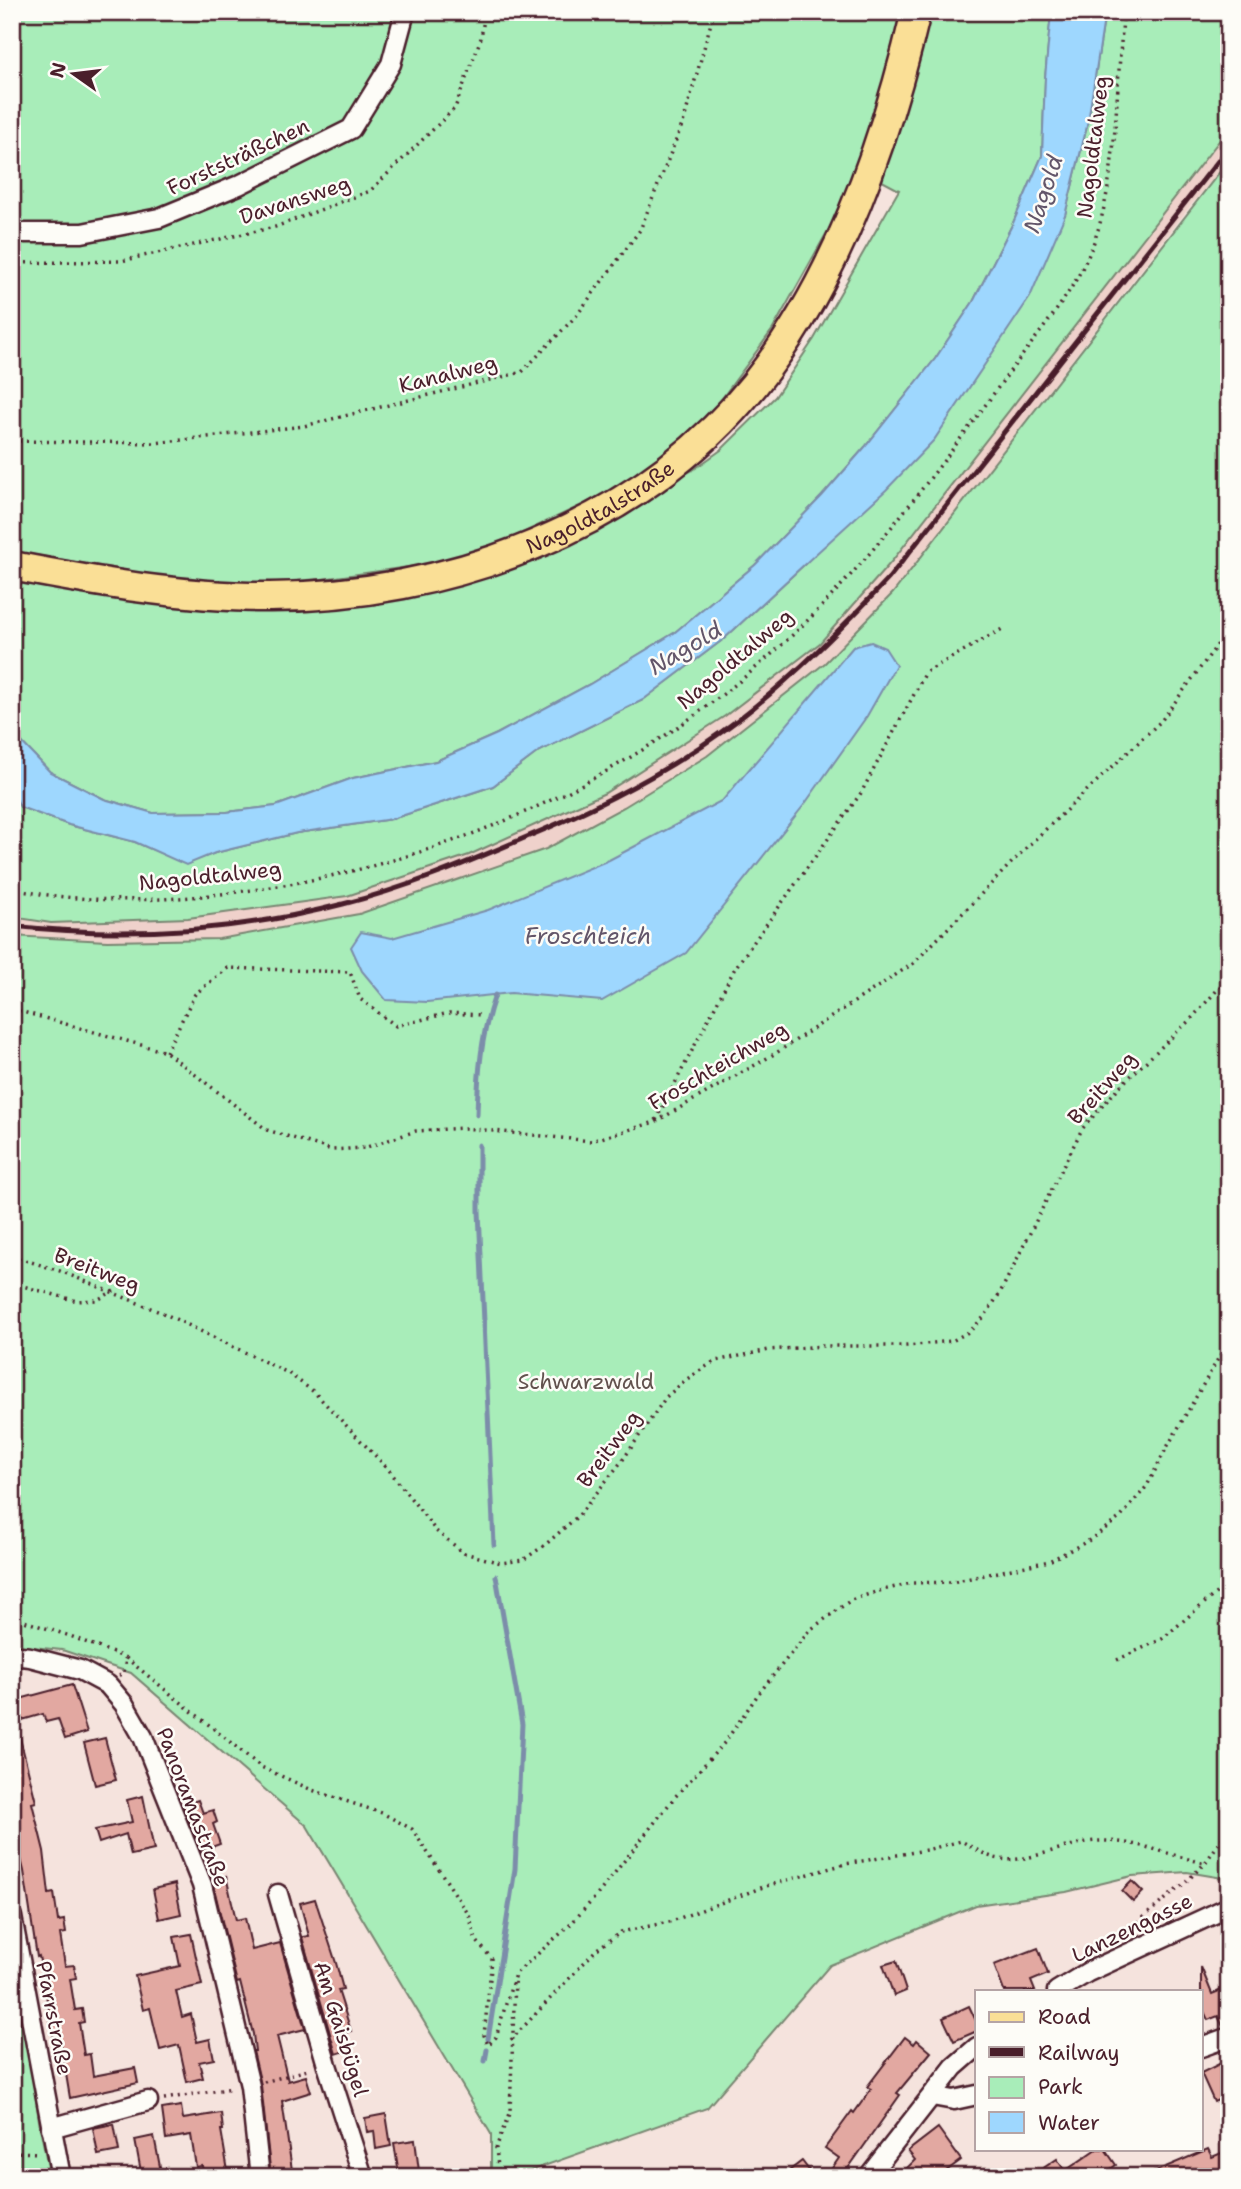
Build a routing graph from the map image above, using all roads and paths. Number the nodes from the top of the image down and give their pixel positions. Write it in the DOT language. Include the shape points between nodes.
graph roads {
  1 [pos="405,12"];
  2 [pos="485,12"];
  3 [pos="714,12"];
  4 [pos="916,12"];
  5 [pos="1124,12"];
  6 [pos="12,233"];
  7 [pos="12,263"];
  8 [pos="12,441"];
  9 [pos="12,566"];
  10 [pos="1004,628"];
  11 [pos="1229,629"];
  12 [pos="12,889"];
  13 [pos="1229,977"];
  14 [pos="12,1009"];
  15 [pos="481,1015"];
  16 [pos="166,1052"];
  17 [pos="655,1122"];
  18 [pos="12,1256"];
  19 [pos="12,1283"];
  20 [pos="114,1292"];
  21 [pos="1229,1340"];
  22 [pos="1229,1582"];
  23 [pos="12,1617"];
  24 [pos="12,1654"];
  25 [pos="125,1658"];
  26 [pos="1117,1660"];
  27 [pos="108,1685"];
  28 [pos="1229,1829"];
  29 [pos="1205,1863"];
  30 [pos="278,1894"];
  31 [pos="1229,1907"];
  32 [pos="12,1917"];
  33 [pos="1112,1943"];
  34 [pos="16,1967"];
  35 [pos="515,1975"];
  36 [pos="1059,1990"];
  37 [pos="1229,2037"];
  38 [pos="512,2040"];
  39 [pos="1202,2048"];
  40 [pos="975,2049"];
  41 [pos="932,2095"];
  42 [pos="975,2095"];
  43 [pos="148,2101"];
  44 [pos="51,2128"];
  45 [pos="12,2152"];
  46 [pos="56,2153"];
  47 [pos="61,2177"];
  48 [pos="260,2177"];
  49 [pos="363,2177"];
  50 [pos="499,2177"];
  51 [pos="868,2177"];
  1 -- 6 [label="street, Forststräßchen" via="391,64 351,129 239,185 159,218 82,233"];
  2 -- 7 [label="path, Davansweg" via="481,38 455,108 370,191 275,227 121,261"];
  3 -- 8 [label="path, Kanalweg" via="684,120 640,230 577,314 522,372 304,426 155,443"];
  4 -- 9 [label="main road, Nagoldtalstraße" via="865,179 806,307 755,383 716,428 634,491 520,551 433,578 363,591 268,597 203,595"];
  5 -- 12 [label="path, Nagoldtalweg" via="1108,190 1091,249 1067,295 932,476 854,571 733,685 643,749 566,793 507,821 404,857 291,884 203,896 100,900"];
  10 -- 17 [label="path" via="926,672 861,793 735,968"];
  11 -- 17 [label="path, Froschteichweg" via="1161,721 1028,846 914,963 776,1053"];
  13 -- 20 [label="path, Breitweg" via="1082,1129 1000,1293 970,1331 952,1341 926,1345 769,1350 715,1361 666,1397 579,1515 523,1560 501,1563 464,1553 436,1531 389,1470 314,1392 288,1373"];
  14 -- 16 [label="path, Froschteichweg"];
  15 -- 16 [label="path" via="449,1013 396,1026 360,999 350,972 228,968 195,994"];
  16 -- 17 [label="path, Froschteichweg" via="267,1130 332,1150 364,1148 415,1131 464,1128 591,1141"];
  18 -- 20 [label="path, Breitweg"];
  19 -- 20 [label="path" via="78,1301 97,1300"];
  21 -- 35 [label="path" via="1147,1486 1121,1517 1088,1541 1049,1561 879,1591 851,1600 810,1630 725,1742 598,1894"];
  22 -- 26 [label="path" via="1162,1639"];
  23 -- 25 [label="path"];
  24 -- 27 [label="street, Panoramastraße" via="80,1670"];
  25 -- 27 [label="path" via="124,1672"];
  25 -- 35 [label="path" via="261,1767 412,1829 469,1915 476,1940 492,1959 484,2035 488,2045 496,2037"];
  27 -- 48 [label="street, Panoramastraße" via="143,1737 202,1885 250,2086"];
  28 -- 29 [label="path"];
  29 -- 33 [label="path"];
  29 -- 38 [label="path" via="1118,1841 1084,1842 1001,1860 961,1841 845,1864 766,1886 669,1922 621,1932 597,1949"];
  30 -- 49 [label="street, Am Gaisbügel"];
  31 -- 36 [label="street, Lanzengasse"];
  32 -- 34 [label="street, Pfarrstraße"];
  34 -- 44 [label="street, Pfarrstraße"];
  35 -- 38 [label="path"];
  37 -- 39 [label="street"];
  38 -- 50 [label="path" via="510,2111 496,2148"];
  40 -- 41 [label="street"];
  41 -- 42 [label="street" via="954,2100"];
  41 -- 51 [label="street"];
  43 -- 44 [label="street"];
  44 -- 46 [label="street, Pfarrstraße"];
  45 -- 46 [label="path"];
  46 -- 47 [label="street, Pfarrstraße"];
}
